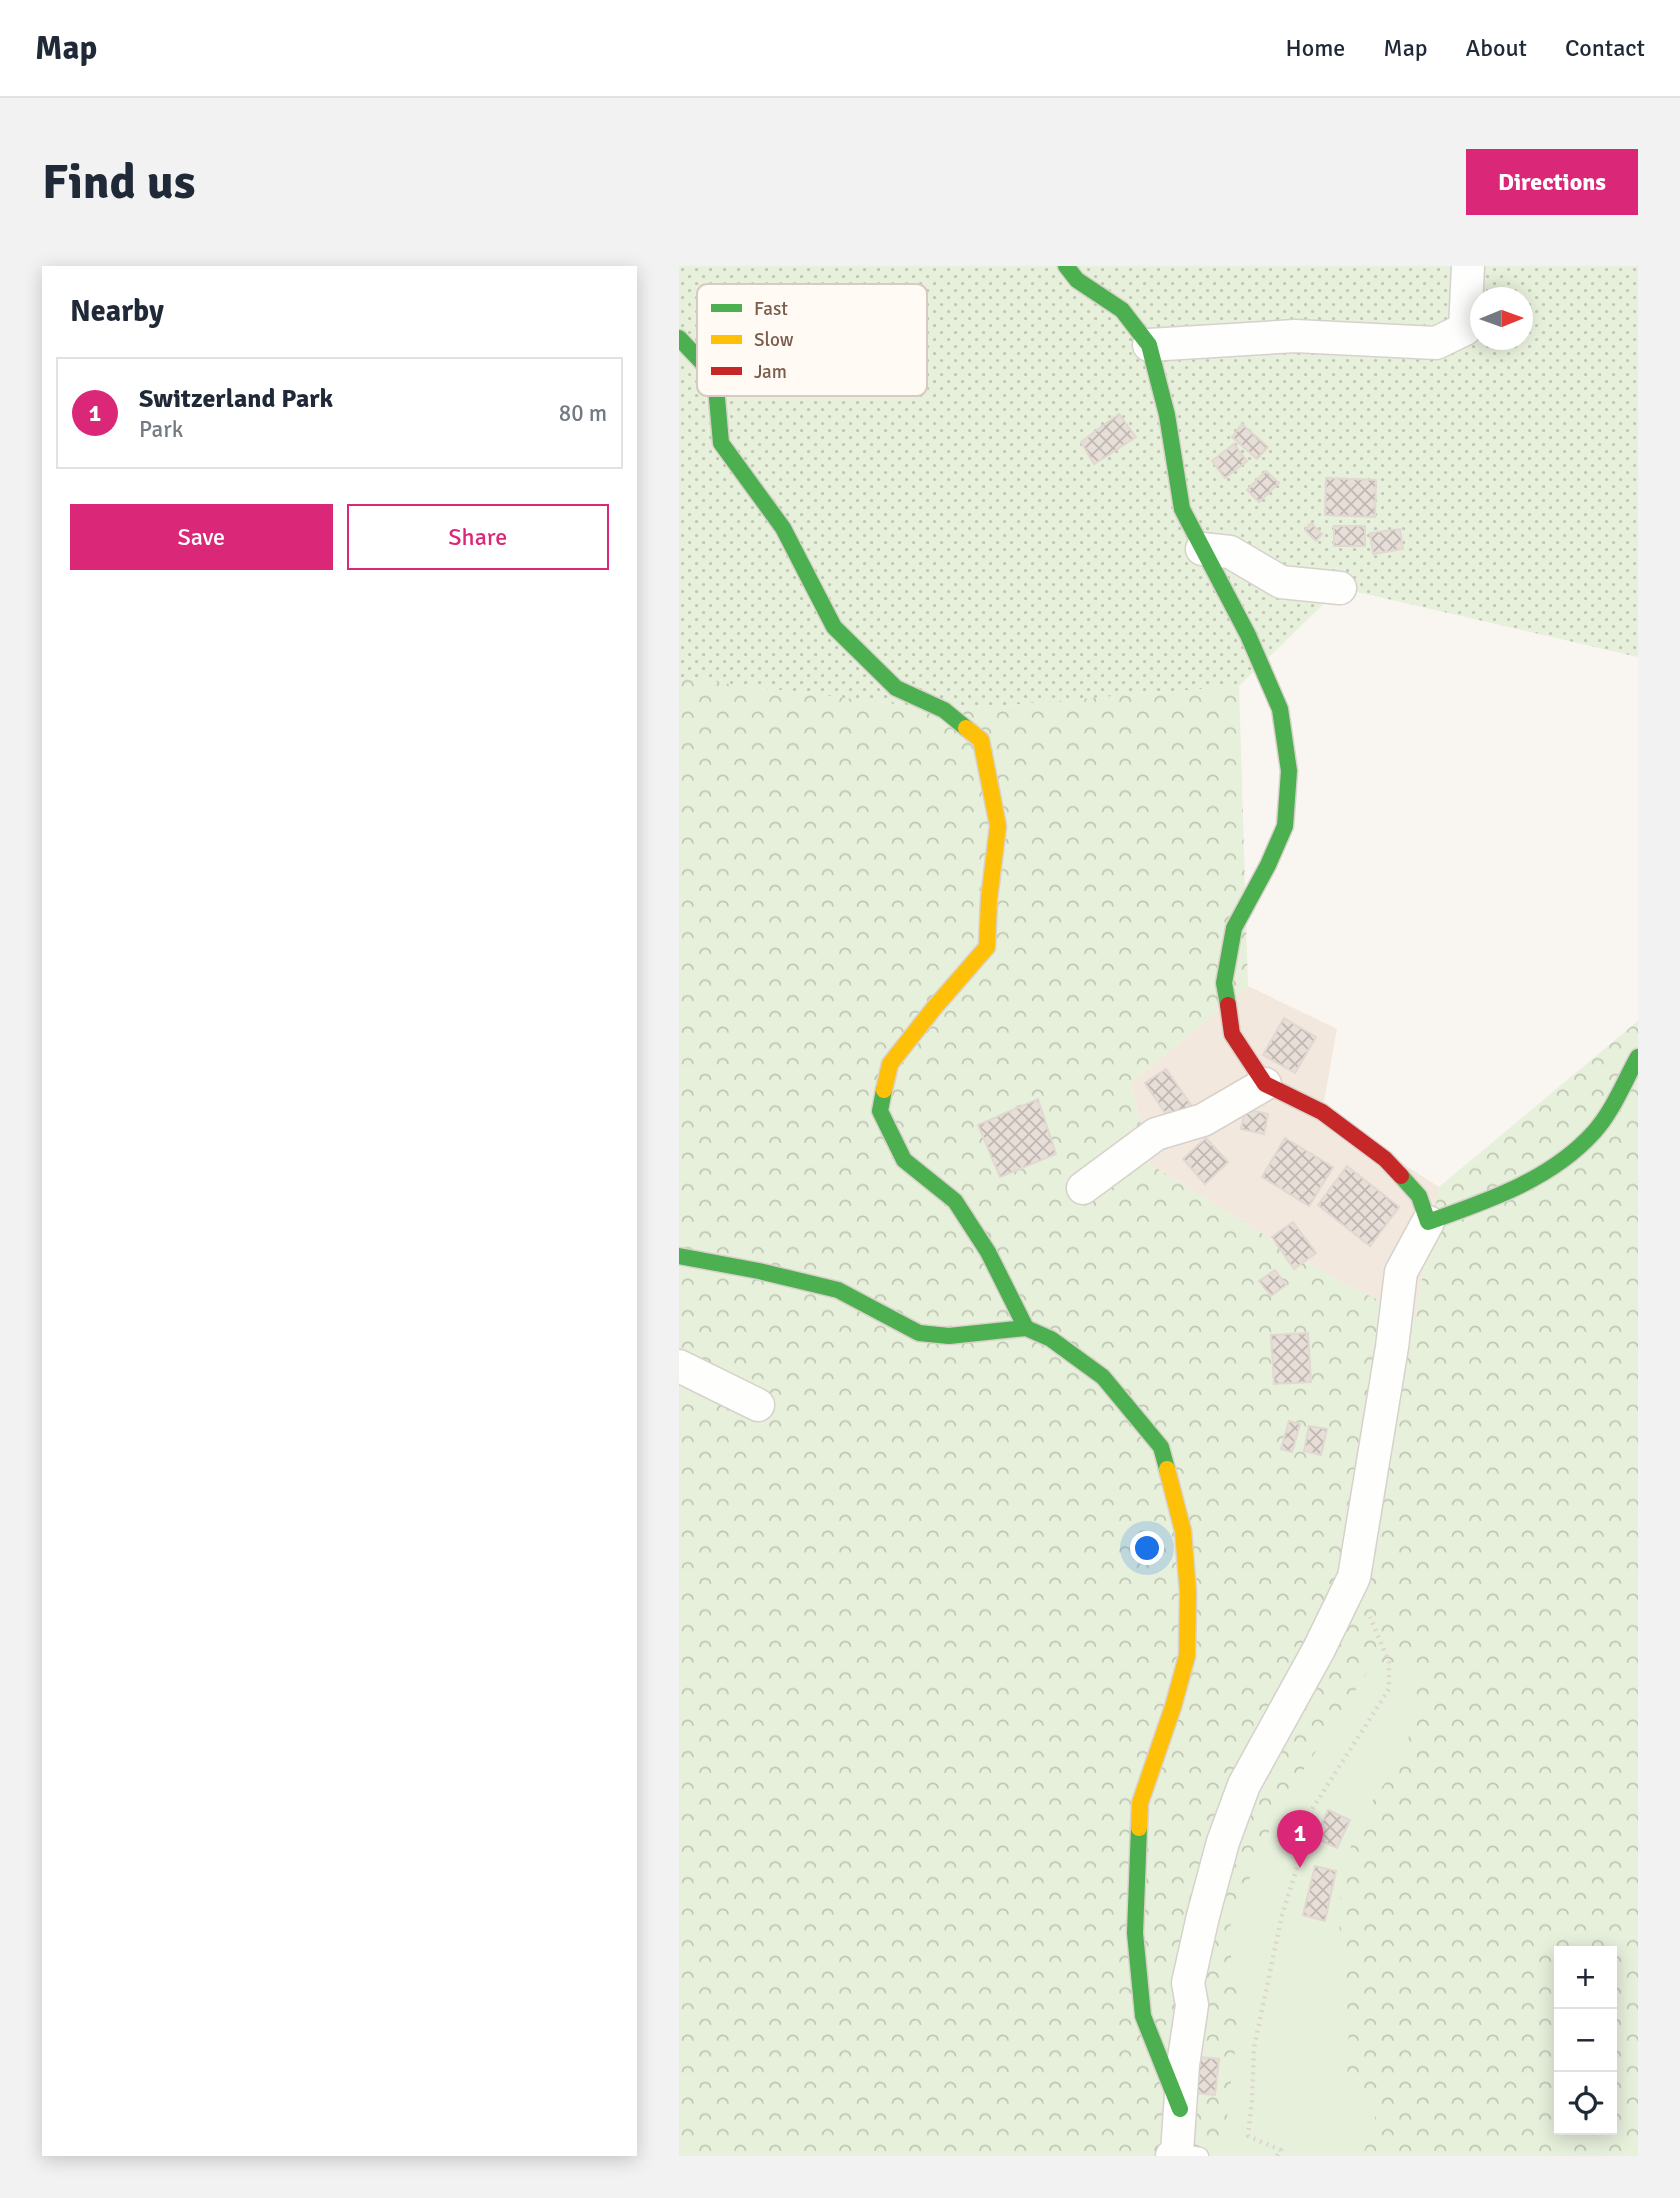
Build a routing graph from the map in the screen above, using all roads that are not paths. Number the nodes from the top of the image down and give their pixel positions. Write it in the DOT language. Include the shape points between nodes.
graph roads {
  1 [pos="1066,266"];
  2 [pos="1468,266"];
  3 [pos="679,338"];
  4 [pos="1149,345"];
  5 [pos="697,357"];
  6 [pos="717,396"];
  7 [pos="1202,549"];
  8 [pos="1340,588"];
  9 [pos="1638,1057"];
  10 [pos="1265,1084"];
  11 [pos="1083,1188"];
  12 [pos="1428,1222"];
  13 [pos="679,1256"];
  14 [pos="1026,1328"];
  15 [pos="679,1366"];
  16 [pos="758,1405"];
  17 [pos="1180,2109"];
  18 [pos="1183,2155"];
  1 -- 4 [label="street" via="1077,280 1122,310"];
  2 -- 4 [label="street" via="1465,329 1436,343 1295,336"];
  3 -- 5 [label="street"];
  4 -- 7 [label="street" via="1167,415 1182,509"];
  6 -- 14 [label="street" via="721,443 783,528 834,627 896,688 944,710 981,740 998,826 987,947 890,1064 880,1111 904,1160 955,1201 988,1252"];
  7 -- 8 [label="street" via="1230,552 1281,582"];
  7 -- 10 [label="street" via="1248,635 1280,709 1289,771 1285,826 1234,928 1224,983 1232,1034"];
  9 -- 12 [label="street" via="1595,1131 1562,1161 1496,1197"];
  10 -- 11 [label="street" via="1203,1120 1156,1134"];
  10 -- 12 [label="street" via="1322,1112 1385,1159 1419,1196"];
  12 -- 17 [label="street" via="1401,1272 1354,1577 1244,1785 1223,1842 1188,1983 1192,2005"];
  13 -- 14 [label="street" via="838,1290 919,1333 949,1336"];
  14 -- 17 [label="street" via="1051,1339 1103,1377 1161,1447 1183,1531 1187,1656 1140,1803 1135,1933 1143,2015"];
  15 -- 16 [label="street"];
  17 -- 18 [label="street"];
}
